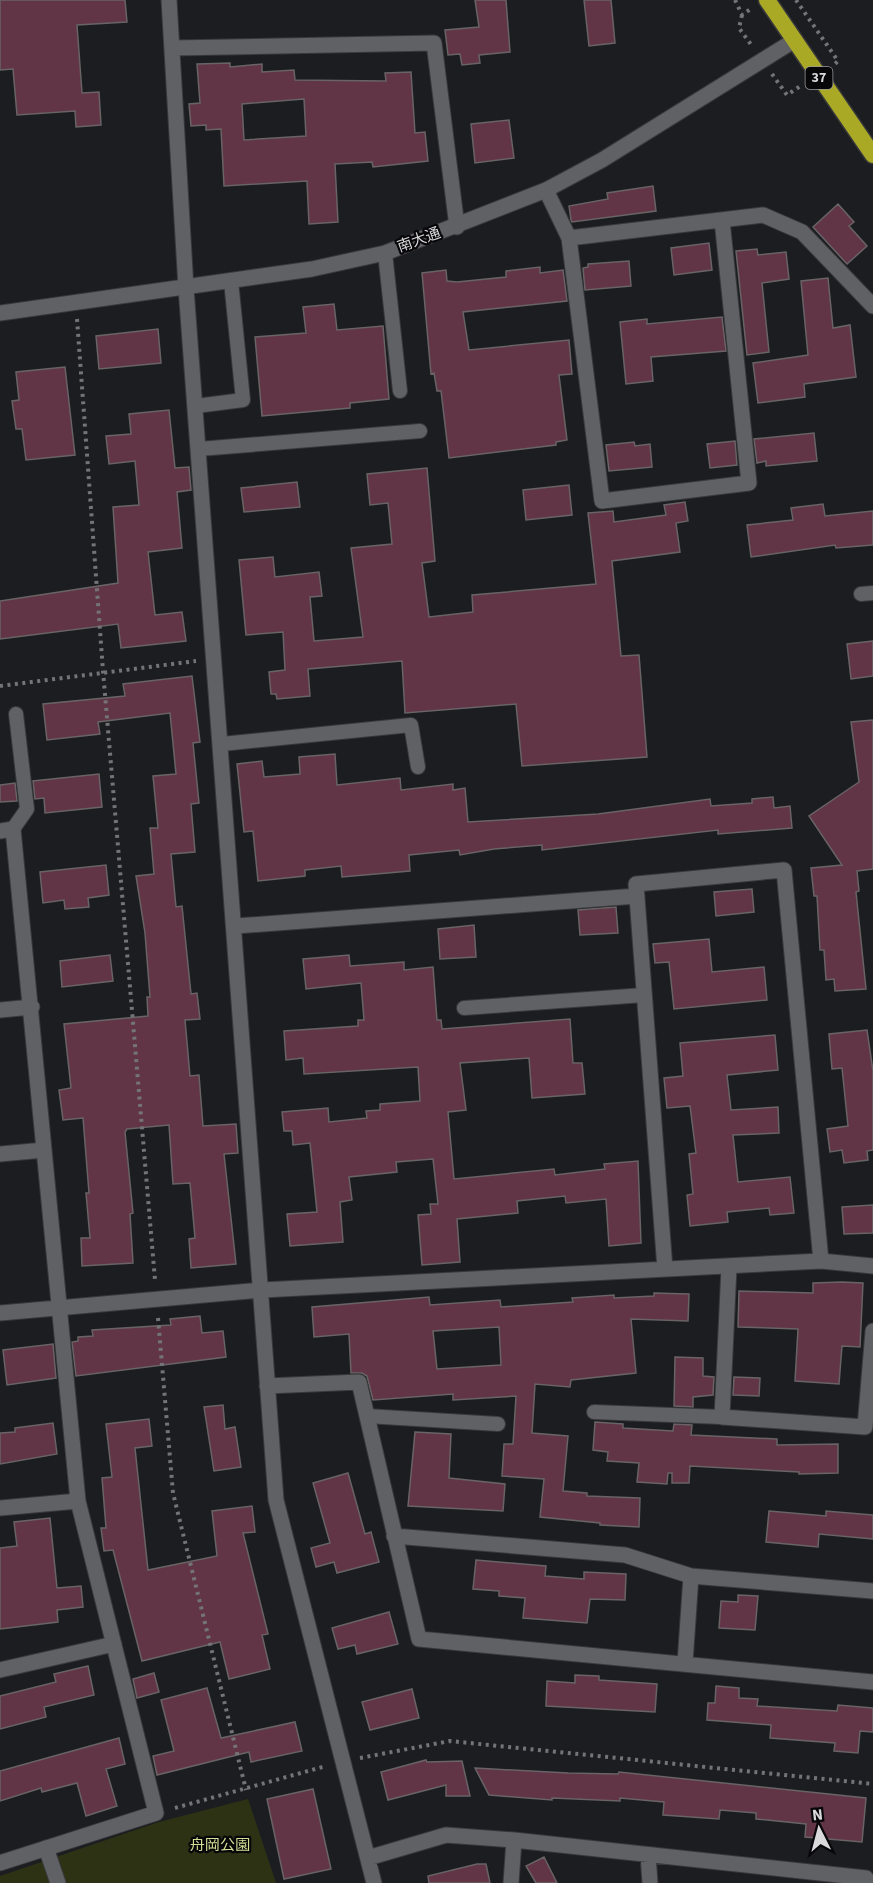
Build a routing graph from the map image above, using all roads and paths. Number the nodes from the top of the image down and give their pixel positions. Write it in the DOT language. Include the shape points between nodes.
graph roads {
  1 [pos="170,0"];
  2 [pos="767,0"];
  3 [pos="742,15"];
  4 [pos="795,40"];
  5 [pos="172,48"];
  6 [pos="761,60"];
  7 [pos="873,155"];
  8 [pos="546,190"];
  9 [pos="722,220"];
  10 [pos="457,227"];
  11 [pos="569,238"];
  12 [pos="385,253"];
  13 [pos="231,281"];
  14 [pos="186,288"];
  15 [pos="76,303"];
  16 [pos="873,306"];
  17 [pos="0,313"];
  18 [pos="400,391"];
  19 [pos="195,406"];
  20 [pos="420,431"];
  21 [pos="199,449"];
  22 [pos="215,659"];
  23 [pos="103,671"];
  24 [pos="0,686"];
  25 [pos="16,714"];
  26 [pos="222,744"];
  27 [pos="418,766"];
  28 [pos="7,830"];
  29 [pos="637,896"];
  30 [pos="236,926"];
  31 [pos="645,995"];
  32 [pos="32,1007"];
  33 [pos="464,1008"];
  34 [pos="0,1010"];
  35 [pos="44,1150"];
  36 [pos="0,1154"];
  37 [pos="821,1261"];
  38 [pos="873,1266"];
  39 [pos="729,1267"];
  40 [pos="665,1269"];
  41 [pos="262,1290"];
  42 [pos="157,1298"];
  43 [pos="60,1307"];
  44 [pos="0,1313"];
  45 [pos="873,1331"];
  46 [pos="267,1386"];
  47 [pos="594,1412"];
  48 [pos="367,1416"];
  49 [pos="722,1417"];
  50 [pos="498,1424"];
  51 [pos="78,1501"];
  52 [pos="0,1508"];
  53 [pos="394,1536"];
  54 [pos="691,1576"];
  55 [pos="873,1591"];
  56 [pos="114,1644"];
  57 [pos="685,1663"];
  58 [pos="0,1670"];
  59 [pos="873,1682"];
  60 [pos="344,1761"];
  61 [pos="873,1784"];
  62 [pos="246,1790"];
  63 [pos="156,1813"];
  64 [pos="514,1840"];
  65 [pos="46,1848"];
  66 [pos="648,1855"];
  67 [pos="368,1858"];
  68 [pos="0,1863"];
  69 [pos="58,1883"];
  70 [pos="374,1883"];
  71 [pos="511,1883"];
  72 [pos="650,1883"];
  73 [pos="869,1883"];
  1 -- 5 [label="street"];
  2 -- 4 [label="highway, 37"];
  3 -- 6 [label="path" via="739,28"];
  4 -- 6 [label="street, 南大通"];
  4 -- 7 [label="highway, 37"];
  5 -- 10 [label="street" via="434,43"];
  5 -- 14 [label="street"];
  6 -- 8 [label="street, 南大通" via="602,160"];
  8 -- 10 [label="street, 南大通"];
  8 -- 11 [label="street"];
  9 -- 11 [label="street"];
  9 -- 11 [label="street" via="748,483 647,496 602,501"];
  9 -- 16 [label="street" via="763,215 802,232"];
  10 -- 12 [label="street, 南大通"];
  12 -- 13 [label="street, 南大通"];
  12 -- 18 [label="lane"];
  13 -- 14 [label="street, 南大通"];
  13 -- 19 [label="lane" via="243,400"];
  14 -- 15 [label="street, 南大通"];
  14 -- 19 [label="street"];
  15 -- 17 [label="street, 南大通"];
  15 -- 23 [label="path"];
  19 -- 21 [label="street"];
  20 -- 21 [label="lane"];
  21 -- 22 [label="street"];
  22 -- 23 [label="path"];
  22 -- 26 [label="street"];
  23 -- 24 [label="path"];
  23 -- 42 [label="path"];
  25 -- 28 [label="lane" via="27,809"];
  26 -- 27 [label="lane" via="411,725"];
  26 -- 30 [label="street"];
  28 -- 32 [label="street"];
  29 -- 30 [label="street"];
  29 -- 31 [label="street"];
  29 -- 37 [label="street" via="636,884 784,870"];
  30 -- 41 [label="street"];
  31 -- 33 [label="lane"];
  31 -- 40 [label="street"];
  32 -- 34 [label="street"];
  32 -- 35 [label="street"];
  35 -- 36 [label="street"];
  35 -- 43 [label="street"];
  37 -- 38 [label="street"];
  37 -- 39 [label="street"];
  39 -- 40 [label="street"];
  39 -- 49 [label="street"];
  40 -- 41 [label="street"];
  41 -- 42 [label="street"];
  41 -- 46 [label="street"];
  42 -- 43 [label="street"];
  42 -- 62 [label="path" via="173,1493"];
  43 -- 44 [label="street"];
  43 -- 51 [label="street"];
  45 -- 49 [label="street" via="865,1427"];
  46 -- 48 [label="street" via="359,1382"];
  46 -- 60 [label="street" via="276,1500"];
  47 -- 49 [label="lane"];
  48 -- 50 [label="lane"];
  48 -- 53 [label="street"];
  51 -- 52 [label="street"];
  51 -- 56 [label="street"];
  53 -- 54 [label="street" via="625,1555"];
  53 -- 57 [label="street" via="419,1638"];
  54 -- 55 [label="street"];
  54 -- 57 [label="street"];
  56 -- 58 [label="street"];
  56 -- 63 [label="street"];
  57 -- 59 [label="street"];
  60 -- 61 [label="path" via="450,1741"];
  60 -- 62 [label="path"];
  60 -- 67 [label="street"];
  62 -- 63 [label="path"];
  63 -- 65 [label="street"];
  64 -- 66 [label="street"];
  64 -- 67 [label="street" via="446,1835"];
  64 -- 71 [label="street"];
  65 -- 68 [label="street"];
  65 -- 69 [label="street"];
  66 -- 72 [label="street"];
  66 -- 73 [label="street" via="866,1878"];
  67 -- 70 [label="street"];
}
